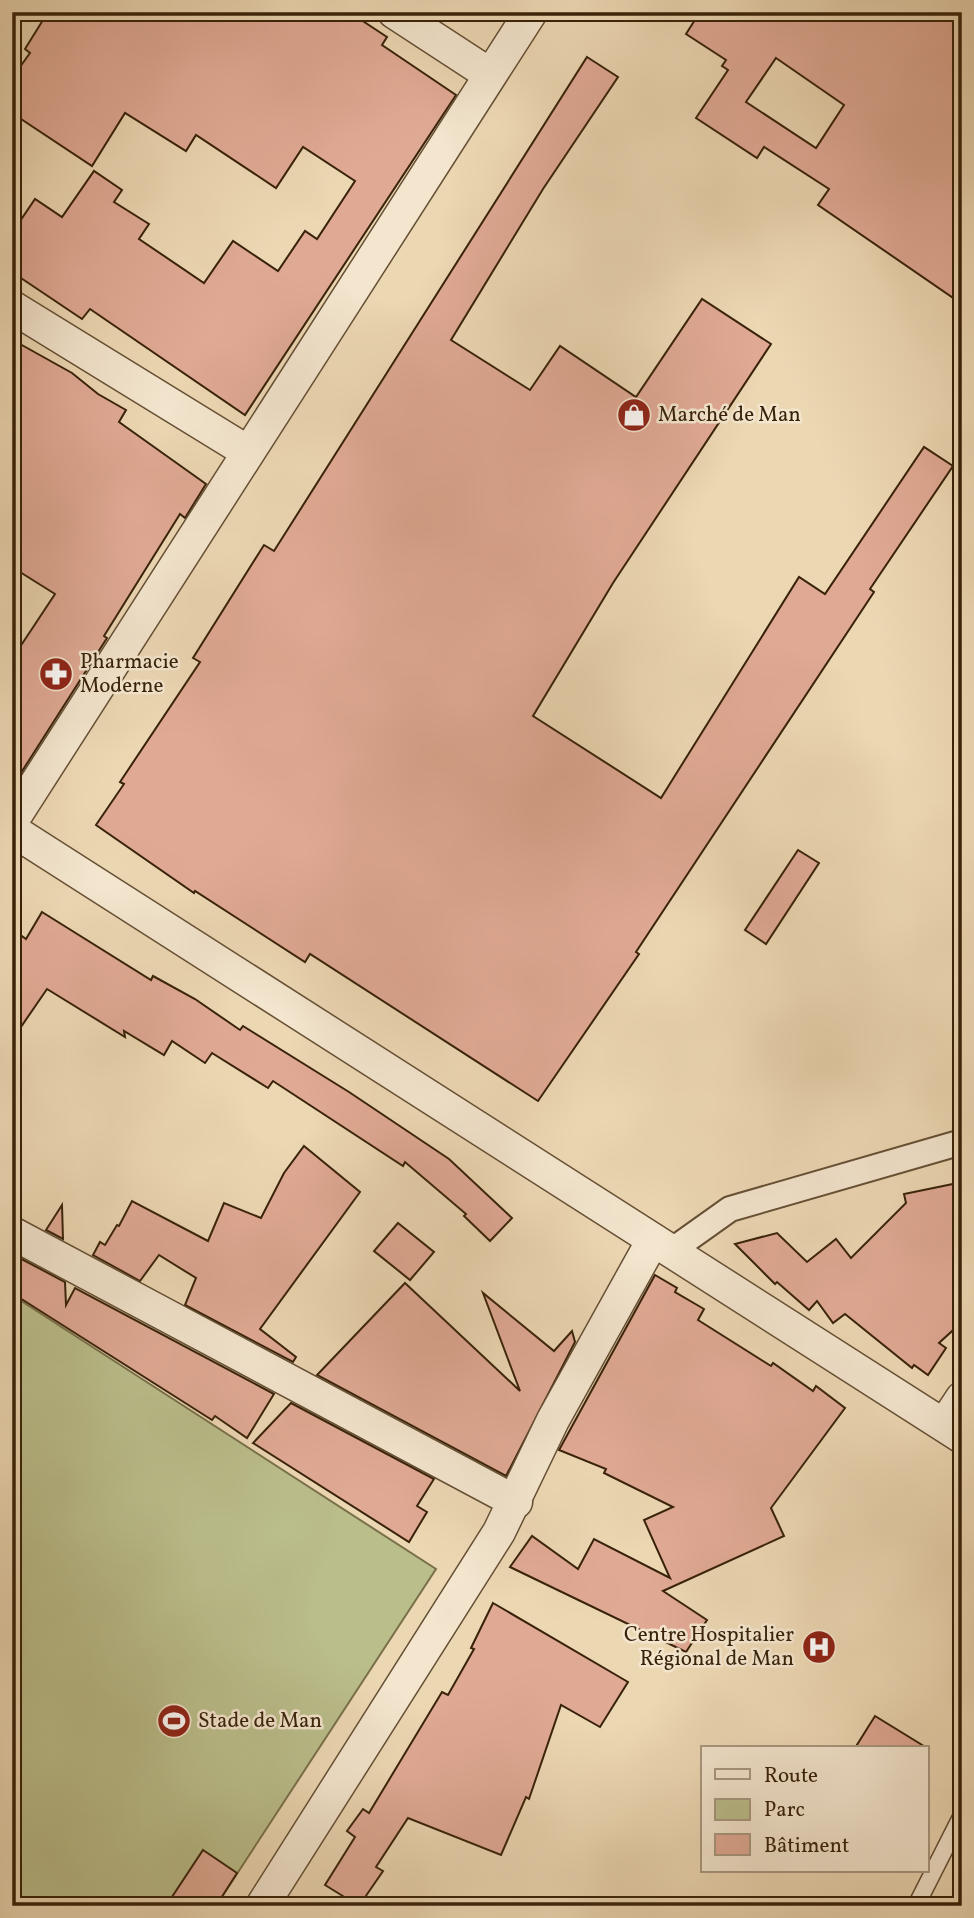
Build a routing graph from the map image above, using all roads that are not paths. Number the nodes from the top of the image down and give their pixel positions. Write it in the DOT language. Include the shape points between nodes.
graph roads {
  1 [pos="394,12"];
  2 [pos="531,12"];
  3 [pos="489,74"];
  4 [pos="12,307"];
  5 [pos="248,452"];
  6 [pos="12,821"];
  7 [pos="12,830"];
  8 [pos="962,1142"];
  9 [pos="12,1233"];
  10 [pos="662,1246"];
  11 [pos="962,1398"];
  12 [pos="953,1431"];
  13 [pos="516,1502"];
  14 [pos="962,1815"];
  15 [pos="262,1906"];
  16 [pos="916,1906"];
  1 -- 3 [label="street"];
  2 -- 3 [label="street"];
  3 -- 5 [label="street"];
  4 -- 5 [label="street"];
  5 -- 6 [label="street"];
  7 -- 10 [label="street"];
  8 -- 10 [label="street" via="730,1209"];
  9 -- 13 [label="street"];
  10 -- 12 [label="street"];
  10 -- 13 [label="street" via="553,1420"];
  11 -- 12 [label="street"];
  13 -- 15 [label="street"];
  14 -- 16 [label="lane"];
}
